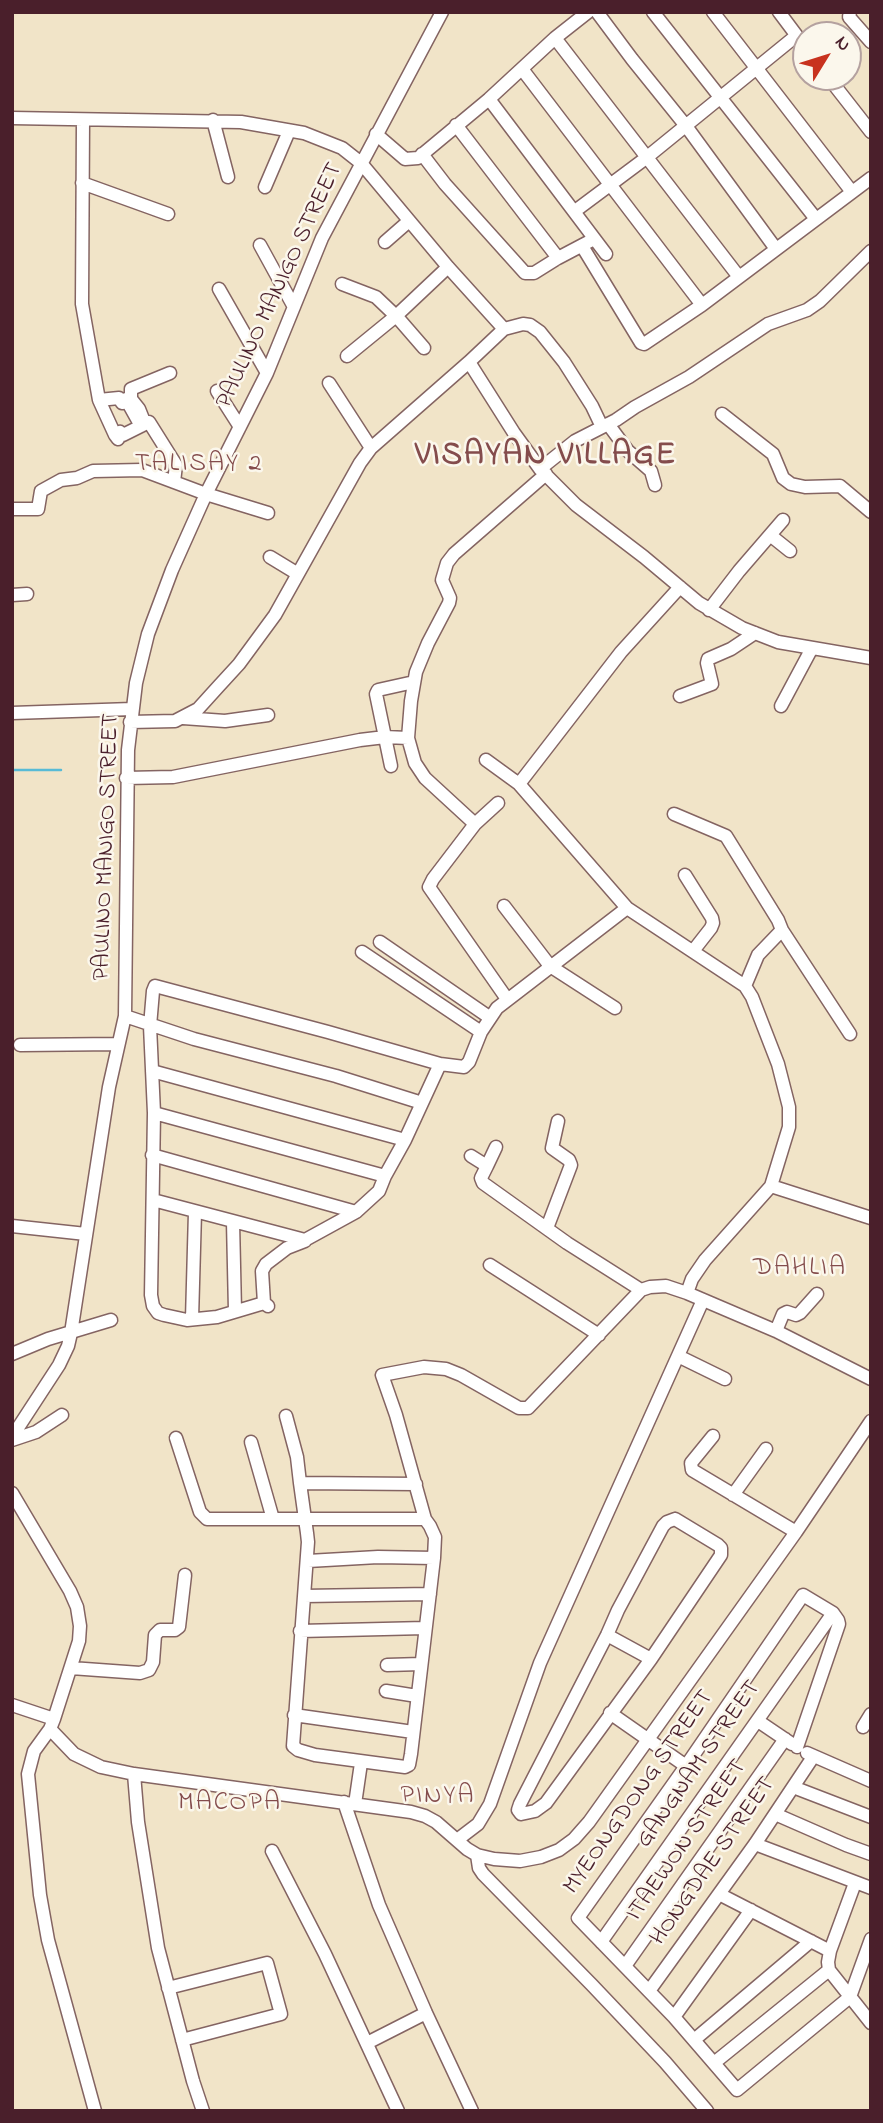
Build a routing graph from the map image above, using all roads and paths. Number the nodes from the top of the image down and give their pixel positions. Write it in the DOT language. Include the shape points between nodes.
graph roads {
  1 [pos="442,12"];
  2 [pos="588,12"];
  3 [pos="597,12"];
  4 [pos="653,12"];
  5 [pos="713,12"];
  6 [pos="779,12"];
  7 [pos="850,12"];
  8 [pos="792,30"];
  9 [pos="555,38"];
  10 [pos="792,39"];
  11 [pos="871,42"];
  12 [pos="757,68"];
  13 [pos="522,69"];
  14 [pos="839,91"];
  15 [pos="720,97"];
  16 [pos="489,99"];
  17 [pos="12,118"];
  18 [pos="83,120"];
  19 [pos="213,120"];
  20 [pos="456,125"];
  21 [pos="686,126"];
  22 [pos="289,131"];
  23 [pos="871,132"];
  24 [pos="376,134"];
  25 [pos="422,154"];
  26 [pos="646,158"];
  27 [pos="361,163"];
  28 [pos="228,177"];
  29 [pos="871,178"];
  30 [pos="82,183"];
  31 [pos="610,184"];
  32 [pos="265,187"];
  33 [pos="852,192"];
  34 [pos="575,211"];
  35 [pos="167,214"];
  36 [pos="816,219"];
  37 [pos="409,221"];
  38 [pos="594,239"];
  39 [pos="385,243"];
  40 [pos="260,244"];
  41 [pos="582,246"];
  42 [pos="776,249"];
  43 [pos="871,251"];
  44 [pos="606,254"];
  45 [pos="558,258"];
  46 [pos="448,267"];
  47 [pos="738,277"];
  48 [pos="342,284"];
  49 [pos="219,289"];
  50 [pos="702,305"];
  51 [pos="294,307"];
  52 [pos="396,316"];
  53 [pos="504,329"];
  54 [pos="424,348"];
  55 [pos="347,356"];
  56 [pos="469,362"];
  57 [pos="170,373"];
  58 [pos="267,373"];
  59 [pos="329,383"];
  60 [pos="217,391"];
  61 [pos="99,400"];
  62 [pos="129,400"];
  63 [pos="722,414"];
  64 [pos="143,425"];
  65 [pos="605,426"];
  66 [pos="240,427"];
  67 [pos="371,448"];
  68 [pos="543,472"];
  69 [pos="174,482"];
  70 [pos="655,485"];
  71 [pos="206,494"];
  72 [pos="12,509"];
  73 [pos="871,512"];
  74 [pos="268,513"];
  75 [pos="783,520"];
  76 [pos="769,536"];
  77 [pos="790,551"];
  78 [pos="270,557"];
  79 [pos="298,574"];
  80 [pos="680,587"];
  81 [pos="27,594"];
  82 [pos="12,595"];
  83 [pos="709,610"];
  84 [pos="755,634"];
  85 [pos="812,648"];
  86 [pos="871,658"];
  87 [pos="414,682"];
  88 [pos="680,696"];
  89 [pos="781,706"];
  90 [pos="12,713"];
  91 [pos="268,715"];
  92 [pos="131,716"];
  93 [pos="183,718"];
  94 [pos="384,737"];
  95 [pos="408,738"];
  96 [pos="486,760"];
  97 [pos="391,766"];
  98 [pos="126,778"];
  99 [pos="519,784"];
  100 [pos="498,803"];
  101 [pos="674,814"];
  102 [pos="475,824"];
  103 [pos="685,876"];
  104 [pos="503,906"];
  105 [pos="627,908"];
  106 [pos="782,930"];
  107 [pos="380,942"];
  108 [pos="693,951"];
  109 [pos="362,952"];
  110 [pos="550,966"];
  111 [pos="746,986"];
  112 [pos="507,999"];
  113 [pos="615,1008"];
  114 [pos="125,1016"];
  115 [pos="489,1017"];
  116 [pos="150,1026"];
  117 [pos="481,1032"];
  118 [pos="850,1034"];
  119 [pos="118,1044"];
  120 [pos="20,1045"];
  121 [pos="440,1064"];
  122 [pos="152,1071"];
  123 [pos="422,1103"];
  124 [pos="154,1113"];
  125 [pos="558,1121"];
  126 [pos="405,1140"];
  127 [pos="496,1147"];
  128 [pos="152,1155"];
  129 [pos="471,1156"];
  130 [pos="486,1166"];
  131 [pos="385,1176"];
  132 [pos="771,1186"];
  133 [pos="153,1200"];
  134 [pos="195,1212"];
  135 [pos="356,1212"];
  136 [pos="871,1218"];
  137 [pos="233,1222"];
  138 [pos="12,1226"];
  139 [pos="547,1228"];
  140 [pos="86,1234"];
  141 [pos="305,1241"];
  142 [pos="490,1265"];
  143 [pos="641,1290"];
  144 [pos="687,1293"];
  145 [pos="817,1294"];
  146 [pos="703,1300"];
  147 [pos="235,1311"];
  148 [pos="192,1319"];
  149 [pos="111,1320"];
  150 [pos="776,1331"];
  151 [pos="71,1333"];
  152 [pos="598,1335"];
  153 [pos="12,1354"];
  154 [pos="678,1356"];
  155 [pos="871,1378"];
  156 [pos="725,1380"];
  157 [pos="62,1415"];
  158 [pos="286,1416"];
  159 [pos="871,1420"];
  160 [pos="713,1436"];
  161 [pos="12,1438"];
  162 [pos="176,1438"];
  163 [pos="251,1442"];
  164 [pos="765,1450"];
  165 [pos="300,1483"];
  166 [pos="416,1484"];
  167 [pos="12,1493"];
  168 [pos="733,1494"];
  169 [pos="273,1519"];
  170 [pos="305,1519"];
  171 [pos="425,1519"];
  172 [pos="796,1532"];
  173 [pos="434,1558"];
  174 [pos="307,1561"];
  175 [pos="185,1575"];
  176 [pos="430,1594"];
  177 [pos="304,1596"];
  178 [pos="833,1613"];
  179 [pos="425,1628"];
  180 [pos="300,1631"];
  181 [pos="607,1635"];
  182 [pos="652,1659"];
  183 [pos="421,1664"];
  184 [pos="387,1665"];
  185 [pos="71,1668"];
  186 [pos="386,1691"];
  187 [pos="417,1696"];
  188 [pos="12,1705"];
  189 [pos="610,1713"];
  190 [pos="871,1714"];
  191 [pos="294,1715"];
  192 [pos="758,1721"];
  193 [pos="52,1724"];
  194 [pos="863,1727"];
  195 [pos="413,1732"];
  196 [pos="785,1739"];
  197 [pos="648,1740"];
  198 [pos="797,1747"];
  199 [pos="813,1757"];
  200 [pos="361,1762"];
  201 [pos="686,1766"];
  202 [pos="134,1774"];
  203 [pos="871,1782"];
  204 [pos="793,1787"];
  205 [pos="350,1803"];
  206 [pos="775,1814"];
  207 [pos="871,1817"];
  208 [pos="457,1840"];
  209 [pos="755,1844"];
  210 [pos="272,1851"];
  211 [pos="871,1854"];
  212 [pos="477,1855"];
  213 [pos="855,1883"];
  214 [pos="871,1888"];
  215 [pos="719,1894"];
  216 [pos="751,1910"];
  217 [pos="871,1940"];
  218 [pos="811,1941"];
  219 [pos="601,1942"];
  220 [pos="830,1951"];
  221 [pos="625,1966"];
  222 [pos="829,1970"];
  223 [pos="168,1988"];
  224 [pos="649,1991"];
  225 [pos="850,1997"];
  226 [pos="426,2013"];
  227 [pos="674,2017"];
  228 [pos="871,2023"];
  229 [pos="182,2040"];
  230 [pos="694,2040"];
  231 [pos="367,2043"];
  232 [pos="714,2063"];
  233 [pos="95,2111"];
  234 [pos="203,2111"];
  235 [pos="398,2111"];
  236 [pos="472,2111"];
  237 [pos="707,2111"];
  1 -- 24 [label="street, PAULINO MANIGO STREET"];
  2 -- 9 [label="street"];
  3 -- 21 [label="street"];
  4 -- 15 [label="street"];
  5 -- 12 [label="street"];
  6 -- 8 [label="street"];
  7 -- 11 [label="street" via="849,17"];
  9 -- 13 [label="street"];
  9 -- 26 [label="street"];
  10 -- 12 [label="street"];
  12 -- 15 [label="street"];
  12 -- 33 [label="street"];
  13 -- 16 [label="street"];
  13 -- 31 [label="street"];
  14 -- 23 [label="street"];
  15 -- 21 [label="street"];
  15 -- 36 [label="street"];
  16 -- 20 [label="street"];
  16 -- 34 [label="street"];
  17 -- 18 [label="street"];
  18 -- 19 [label="street"];
  18 -- 30 [label="street"];
  19 -- 22 [label="street"];
  19 -- 28 [label="street"];
  20 -- 25 [label="street"];
  20 -- 45 [label="street"];
  21 -- 26 [label="street"];
  21 -- 42 [label="street"];
  22 -- 27 [label="street" via="320,138"];
  22 -- 32 [label="street"];
  24 -- 25 [label="street" via="405,159"];
  24 -- 27 [label="street, PAULINO MANIGO STREET"];
  25 -- 45 [label="street" via="525,273 534,273"];
  26 -- 31 [label="street"];
  26 -- 47 [label="street"];
  27 -- 37 [label="street"];
  27 -- 51 [label="street, PAULINO MANIGO STREET" via="321,238"];
  29 -- 33 [label="street"];
  30 -- 35 [label="street"];
  30 -- 61 [label="street" via="82,304"];
  31 -- 34 [label="street"];
  31 -- 50 [label="street"];
  33 -- 36 [label="street"];
  34 -- 38 [label="street"];
  36 -- 42 [label="street"];
  37 -- 39 [label="street"];
  37 -- 46 [label="street"];
  38 -- 41 [label="street"];
  38 -- 44 [label="street"];
  40 -- 51 [label="street"];
  41 -- 45 [label="street"];
  41 -- 50 [label="street" via="641,343"];
  42 -- 47 [label="street"];
  43 -- 65 [label="street" via="807,310 768,324"];
  46 -- 52 [label="street"];
  46 -- 53 [label="street"];
  47 -- 50 [label="street"];
  48 -- 52 [label="street" via="376,297"];
  49 -- 58 [label="street"];
  51 -- 58 [label="street, PAULINO MANIGO STREET"];
  52 -- 54 [label="street"];
  52 -- 55 [label="street"];
  53 -- 56 [label="street"];
  53 -- 65 [label="street" via="523,324 540,332"];
  56 -- 67 [label="street"];
  56 -- 68 [label="street"];
  57 -- 62 [label="street" via="131,389"];
  58 -- 66 [label="street, PAULINO MANIGO STREET"];
  59 -- 67 [label="street"];
  60 -- 66 [label="street"];
  61 -- 62 [label="street"];
  61 -- 64 [label="street" via="117,437"];
  62 -- 64 [label="street" via="139,409"];
  63 -- 73 [label="street" via="773,454 783,478 791,484 841,486"];
  64 -- 69 [label="street" via="149,422 176,465"];
  65 -- 68 [label="street" via="575,441"];
  65 -- 70 [label="street" via="651,471"];
  66 -- 71 [label="street, PAULINO MANIGO STREET"];
  67 -- 79 [label="street"];
  68 -- 80 [label="street" via="588,516"];
  68 -- 87 [label="street" via="447,563 442,580 449,603"];
  69 -- 71 [label="street"];
  69 -- 72 [label="street" via="142,470 93,471 41,491 38,509"];
  71 -- 74 [label="street"];
  71 -- 92 [label="street, PAULINO MANIGO STREET" via="148,634"];
  75 -- 76 [label="street"];
  76 -- 77 [label="street"];
  76 -- 83 [label="street"];
  78 -- 79 [label="street"];
  79 -- 93 [label="street" via="239,664 198,709"];
  80 -- 83 [label="street"];
  80 -- 99 [label="street" via="621,652"];
  81 -- 82 [label="street"];
  83 -- 84 [label="street"];
  84 -- 85 [label="street"];
  84 -- 88 [label="street" via="708,659 712,684"];
  85 -- 86 [label="street"];
  85 -- 89 [label="street"];
  87 -- 94 [label="street" via="378,690"];
  87 -- 95 [label="street"];
  90 -- 92 [label="street"];
  91 -- 93 [label="street" via="225,721"];
  92 -- 93 [label="street" via="166,722"];
  92 -- 98 [label="street, PAULINO MANIGO STREET"];
  94 -- 95 [label="street"];
  94 -- 97 [label="street"];
  94 -- 98 [label="street" via="173,776"];
  95 -- 102 [label="street" via="425,778"];
  96 -- 99 [label="street"];
  98 -- 114 [label="street, PAULINO MANIGO STREET"];
  99 -- 105 [label="street"];
  100 -- 102 [label="street"];
  101 -- 106 [label="street" via="726,836"];
  102 -- 112 [label="street" via="429,887"];
  103 -- 108 [label="street" via="713,923"];
  104 -- 110 [label="street"];
  105 -- 108 [label="street"];
  105 -- 110 [label="street"];
  106 -- 111 [label="street" via="758,955"];
  106 -- 118 [label="street"];
  107 -- 115 [label="street"];
  108 -- 111 [label="street"];
  109 -- 117 [label="street"];
  110 -- 112 [label="street"];
  110 -- 113 [label="street"];
  111 -- 132 [label="street" via="778,1063 789,1107 789,1127"];
  112 -- 115 [label="street"];
  114 -- 116 [label="street"];
  114 -- 119 [label="street, PAULINO MANIGO STREET"];
  115 -- 117 [label="street"];
  116 -- 121 [label="street" via="153,991 158,986"];
  116 -- 122 [label="street"];
  116 -- 123 [label="street"];
  117 -- 121 [label="street" via="466,1066"];
  119 -- 120 [label="street"];
  119 -- 140 [label="street, PAULINO MANIGO STREET"];
  121 -- 123 [label="street"];
  122 -- 124 [label="street"];
  122 -- 126 [label="street"];
  123 -- 126 [label="street"];
  124 -- 128 [label="street"];
  124 -- 131 [label="street"];
  125 -- 139 [label="street" via="552,1148 571,1165"];
  126 -- 131 [label="street"];
  127 -- 130 [label="street"];
  128 -- 133 [label="street"];
  128 -- 135 [label="street"];
  129 -- 130 [label="street"];
  130 -- 139 [label="street" via="483,1183"];
  131 -- 135 [label="street" via="379,1191"];
  132 -- 136 [label="street"];
  132 -- 144 [label="street" via="705,1259"];
  133 -- 134 [label="street"];
  133 -- 148 [label="street" via="152,1303 158,1313"];
  134 -- 137 [label="street"];
  134 -- 148 [label="street"];
  135 -- 141 [label="street"];
  137 -- 141 [label="street"];
  137 -- 147 [label="street"];
  138 -- 140 [label="street"];
  139 -- 143 [label="street"];
  140 -- 151 [label="street, PAULINO MANIGO STREET"];
  141 -- 147 [label="street" via="286,1248 266,1264 262,1271 266,1305"];
  142 -- 152 [label="street"];
  143 -- 144 [label="street" via="657,1285"];
  143 -- 152 [label="street"];
  144 -- 146 [label="street"];
  145 -- 150 [label="street" via="800,1313 783,1314"];
  146 -- 150 [label="street"];
  146 -- 154 [label="street"];
  147 -- 148 [label="street"];
  149 -- 151 [label="street"];
  150 -- 155 [label="street"];
  151 -- 153 [label="street"];
  151 -- 161 [label="street, PAULINO MANIGO STREET" via="60,1366"];
  152 -- 166 [label="street" via="524,1409 446,1369 424,1367 382,1375"];
  154 -- 156 [label="street"];
  154 -- 208 [label="street" via="540,1663 489,1804 478,1824"];
  157 -- 161 [label="street" via="36,1432"];
  158 -- 165 [label="street"];
  159 -- 172 [label="street"];
  160 -- 168 [label="street" via="691,1468"];
  162 -- 169 [label="street" via="204,1517"];
  163 -- 169 [label="street"];
  164 -- 168 [label="street"];
  165 -- 166 [label="street"];
  165 -- 170 [label="street"];
  166 -- 171 [label="street"];
  167 -- 185 [label="street" via="77,1607 79,1641"];
  168 -- 172 [label="street"];
  169 -- 170 [label="street"];
  170 -- 171 [label="street"];
  170 -- 174 [label="street"];
  171 -- 173 [label="street" via="435,1537"];
  172 -- 197 [label="street"];
  173 -- 174 [label="street"];
  173 -- 176 [label="street"];
  174 -- 177 [label="street"];
  175 -- 185 [label="street" via="179,1627 155,1635 149,1670"];
  176 -- 177 [label="street"];
  176 -- 179 [label="street"];
  177 -- 180 [label="street"];
  178 -- 192 [label="street, GANGNAM STREET"];
  178 -- 198 [label="street" via="839,1624"];
  178 -- 201 [label="street, MYEONGDONG STREET" via="803,1595"];
  179 -- 180 [label="street"];
  179 -- 183 [label="street"];
  180 -- 191 [label="street"];
  181 -- 182 [label="street"];
  181 -- 182 [label="street" via="663,1526 676,1519 718,1545 721,1555"];
  181 -- 189 [label="street" via="520,1804 521,1814 546,1803"];
  182 -- 189 [label="street"];
  183 -- 184 [label="street"];
  183 -- 187 [label="street"];
  185 -- 193 [label="street"];
  186 -- 187 [label="street"];
  187 -- 195 [label="street"];
  188 -- 193 [label="street"];
  189 -- 197 [label="street"];
  190 -- 194 [label="street"];
  191 -- 195 [label="street"];
  191 -- 200 [label="street" via="292,1740 298,1750"];
  192 -- 196 [label="street"];
  192 -- 219 [label="street, GANGNAM STREET"];
  193 -- 202 [label="street" via="62,1744 86,1762"];
  193 -- 233 [label="street" via="34,1751 28,1774 40,1895"];
  195 -- 200 [label="street" via="408,1766"];
  196 -- 198 [label="street"];
  196 -- 221 [label="street, ITAEWON STREET"];
  197 -- 201 [label="street"];
  197 -- 212 [label="street" via="589,1822 559,1850 520,1861"];
  198 -- 199 [label="street"];
  199 -- 203 [label="street"];
  199 -- 204 [label="street, HONGDAE STREET"];
  200 -- 205 [label="street"];
  201 -- 219 [label="street, MYEONGDONG STREET" via="578,1917"];
  202 -- 205 [label="street"];
  202 -- 223 [label="street" via="149,1900"];
  204 -- 206 [label="street, HONGDAE STREET"];
  204 -- 207 [label="street"];
  205 -- 208 [label="street" via="425,1816"];
  205 -- 226 [label="street" via="379,1905"];
  206 -- 209 [label="street, HONGDAE STREET"];
  206 -- 211 [label="street"];
  208 -- 212 [label="street"];
  209 -- 213 [label="street"];
  209 -- 215 [label="street, HONGDAE STREET"];
  210 -- 231 [label="street"];
  212 -- 237 [label="street" via="484,1874"];
  213 -- 214 [label="street"];
  213 -- 220 [label="street"];
  215 -- 216 [label="street"];
  215 -- 224 [label="street, HONGDAE STREET"];
  216 -- 218 [label="street"];
  216 -- 227 [label="street"];
  217 -- 225 [label="street"];
  218 -- 220 [label="street"];
  218 -- 230 [label="street"];
  219 -- 221 [label="street, MYEONGDONG STREET"];
  220 -- 222 [label="street"];
  221 -- 224 [label="street, MYEONGDONG STREET"];
  222 -- 225 [label="street"];
  222 -- 232 [label="street"];
  223 -- 229 [label="street"];
  223 -- 229 [label="street" via="267,1963 281,2014"];
  224 -- 227 [label="street, MYEONGDONG STREET"];
  225 -- 228 [label="street"];
  225 -- 232 [label="street, MYEONGDONG STREET" via="737,2090"];
  226 -- 231 [label="street"];
  226 -- 236 [label="street"];
  227 -- 230 [label="street, MYEONGDONG STREET"];
  229 -- 234 [label="street"];
  230 -- 232 [label="street, MYEONGDONG STREET"];
  231 -- 235 [label="street"];
}
